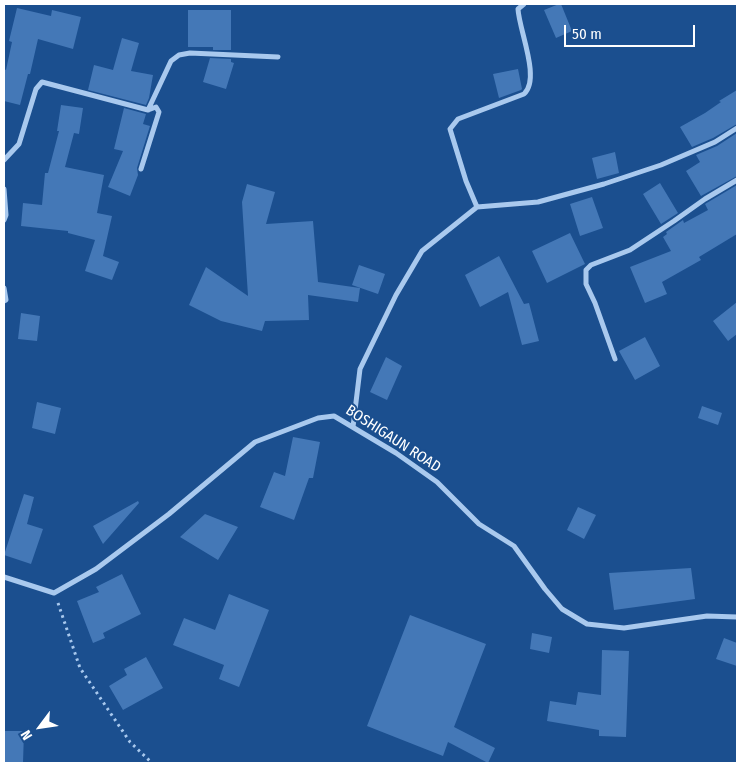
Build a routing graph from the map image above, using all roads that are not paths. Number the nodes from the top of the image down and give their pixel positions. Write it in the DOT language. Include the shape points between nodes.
graph roads {
  1 [pos="524,4"];
  2 [pos="278,57"];
  3 [pos="148,110"];
  4 [pos="737,128"];
  5 [pos="4,160"];
  6 [pos="141,169"];
  7 [pos="737,180"];
  8 [pos="4,189"];
  9 [pos="477,207"];
  10 [pos="4,220"];
  11 [pos="4,288"];
  12 [pos="4,301"];
  13 [pos="615,359"];
  14 [pos="353,427"];
  15 [pos="4,576"];
  16 [pos="737,617"];
  1 -- 9 [label="street" via="518,10 518,19 525,39 531,80 529,90 458,119 450,129"];
  2 -- 3 [label="street" via="179,55 171,61"];
  3 -- 5 [label="street" via="42,82 36,89 19,144"];
  3 -- 6 [label="street" via="156,107 159,112"];
  4 -- 9 [label="street" via="715,142 662,165 604,184 538,202"];
  7 -- 13 [label="street" via="630,250 586,270 586,284"];
  8 -- 10 [label="street"];
  9 -- 14 [label="street" via="422,251 396,295 360,369"];
  11 -- 12 [label="street"];
  14 -- 15 [label="street, BOSHIGAUN ROAD" via="334,416 318,418 255,442 169,514 96,568 54,593"];
  14 -- 16 [label="street, BOSHIGAUN ROAD" via="436,482 479,524 514,546 562,609 588,624 624,628 707,616"];
}
